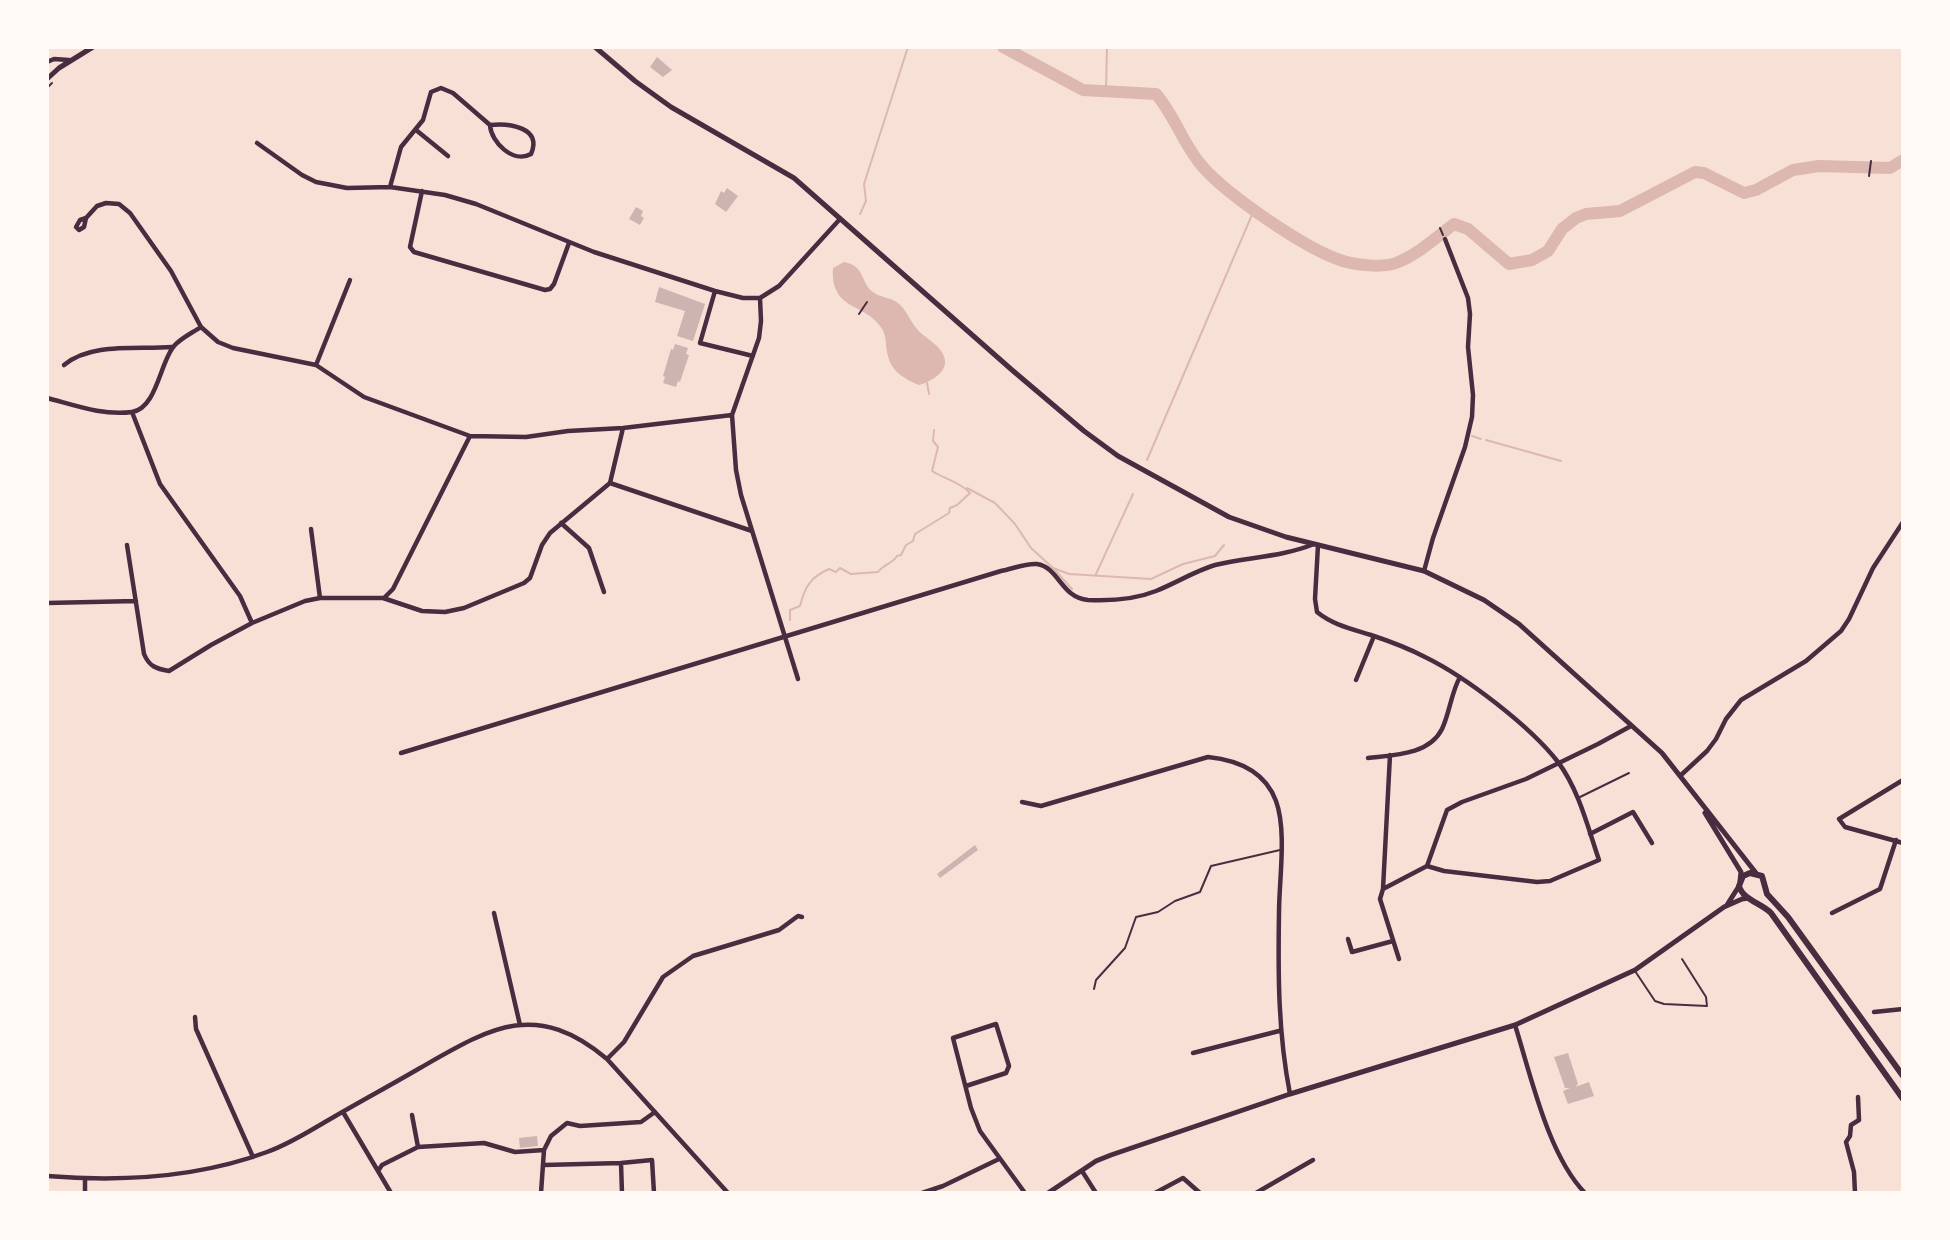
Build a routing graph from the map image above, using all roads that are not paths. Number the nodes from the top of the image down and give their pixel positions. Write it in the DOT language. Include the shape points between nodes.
graph roads {
  1 [pos="93,47"];
  2 [pos="595,47"];
  3 [pos="69,61"];
  4 [pos="47,62"];
  5 [pos="47,79"];
  6 [pos="490,125"];
  7 [pos="416,130"];
  8 [pos="257,143"];
  9 [pos="448,156"];
  10 [pos="390,187"];
  11 [pos="422,191"];
  12 [pos="86,218"];
  13 [pos="840,219"];
  14 [pos="1445,239"];
  15 [pos="569,243"];
  16 [pos="349,280"];
  17 [pos="715,291"];
  18 [pos="760,298"];
  19 [pos="201,327"];
  20 [pos="173,347"];
  21 [pos="753,356"];
  22 [pos="64,365"];
  23 [pos="316,365"];
  24 [pos="47,398"];
  25 [pos="132,412"];
  26 [pos="732,415"];
  27 [pos="623,428"];
  28 [pos="470,436"];
  29 [pos="610,483"];
  30 [pos="1903,522"];
  31 [pos="561,523"];
  32 [pos="311,529"];
  33 [pos="752,531"];
  34 [pos="1316,544"];
  35 [pos="127,545"];
  36 [pos="1424,571"];
  37 [pos="604,592"];
  38 [pos="320,598"];
  39 [pos="383,598"];
  40 [pos="136,601"];
  41 [pos="47,603"];
  42 [pos="252,623"];
  43 [pos="1374,636"];
  44 [pos="785,637"];
  45 [pos="1460,677"];
  46 [pos="797,678"];
  47 [pos="1356,680"];
  48 [pos="1631,726"];
  49 [pos="401,753"];
  50 [pos="1390,755"];
  51 [pos="1368,758"];
  52 [pos="1558,763"];
  53 [pos="1629,773"];
  54 [pos="1680,776"];
  55 [pos="1903,780"];
  56 [pos="1577,798"];
  57 [pos="1022,802"];
  58 [pos="1699,802"];
  59 [pos="1590,834"];
  60 [pos="1896,840"];
  61 [pos="1652,843"];
  62 [pos="1903,843"];
  63 [pos="1280,850"];
  64 [pos="1427,866"];
  65 [pos="1756,873"];
  66 [pos="1739,883"];
  67 [pos="1765,885"];
  68 [pos="1383,889"];
  69 [pos="1751,899"];
  70 [pos="1724,907"];
  71 [pos="494,913"];
  72 [pos="1832,913"];
  73 [pos="802,917"];
  74 [pos="1348,939"];
  75 [pos="1393,941"];
  76 [pos="1399,959"];
  77 [pos="1682,960"];
  78 [pos="1635,970"];
  79 [pos="1094,989"];
  80 [pos="1903,1009"];
  81 [pos="1874,1012"];
  82 [pos="195,1017"];
  83 [pos="1515,1024"];
  84 [pos="520,1026"];
  85 [pos="1279,1031"];
  86 [pos="1193,1053"];
  87 [pos="607,1059"];
  88 [pos="1903,1076"];
  89 [pos="966,1086"];
  90 [pos="1290,1094"];
  91 [pos="1858,1097"];
  92 [pos="1903,1099"];
  93 [pos="343,1112"];
  94 [pos="655,1112"];
  95 [pos="412,1115"];
  96 [pos="418,1147"];
  97 [pos="544,1150"];
  98 [pos="253,1157"];
  99 [pos="999,1159"];
  100 [pos="1313,1160"];
  101 [pos="621,1163"];
  102 [pos="544,1165"];
  103 [pos="378,1171"];
  104 [pos="1082,1171"];
  105 [pos="47,1176"];
  106 [pos="85,1179"];
  107 [pos="85,1193"];
  108 [pos="391,1193"];
  109 [pos="541,1193"];
  110 [pos="622,1193"];
  111 [pos="654,1193"];
  112 [pos="729,1193"];
  113 [pos="922,1193"];
  114 [pos="1025,1193"];
  115 [pos="1048,1193"];
  116 [pos="1096,1193"];
  117 [pos="1155,1193"];
  118 [pos="1200,1193"];
  119 [pos="1256,1193"];
  120 [pos="1585,1193"];
  121 [pos="1855,1193"];
  1 -- 3 [label="street"];
  2 -- 13 [label="street" via="671,107 794,178"];
  3 -- 4 [label="street"];
  3 -- 5 [label="street"];
  6 -- 6 [label="street" via="519,126 532,138 531,154 521,158 511,154 492,138"];
  6 -- 7 [label="street" via="441,88 428,96 426,114"];
  7 -- 9 [label="street"];
  7 -- 10 [label="street" via="399,151"];
  8 -- 10 [label="street" via="316,182 348,188"];
  10 -- 11 [label="street"];
  11 -- 15 [label="street" via="476,204"];
  11 -- 15 [label="street" via="410,247 414,252 545,290 554,284"];
  12 -- 19 [label="street" via="106,203 130,212 171,271"];
  13 -- 18 [label="street" via="779,286"];
  13 -- 34 [label="street" via="1118,456 1229,517"];
  14 -- 36 [label="street" via="1468,298 1472,417"];
  15 -- 17 [label="street"];
  16 -- 23 [label="street"];
  17 -- 18 [label="street"];
  17 -- 21 [label="street" via="700,342"];
  18 -- 21 [label="street" via="761,321"];
  19 -- 20 [label="street"];
  19 -- 23 [label="street" via="233,348"];
  20 -- 22 [label="street" via="91,352"];
  20 -- 25 [label="street" via="150,399"];
  21 -- 26 [label="street"];
  23 -- 28 [label="street" via="364,397"];
  24 -- 25 [label="street" via="95,411"];
  25 -- 42 [label="street" via="160,484 240,596"];
  26 -- 27 [label="street"];
  26 -- 33 [label="street" via="736,470"];
  27 -- 28 [label="street" via="526,437"];
  27 -- 29 [label="street"];
  28 -- 39 [label="street" via="393,589"];
  29 -- 31 [label="street"];
  29 -- 33 [label="street"];
  30 -- 54 [label="street" via="1841,631 1805,661 1741,700 1707,751"];
  31 -- 37 [label="street" via="589,548"];
  31 -- 39 [label="street" via="542,545 530,578 512,589 445,612 422,611"];
  32 -- 38 [label="street"];
  33 -- 44 [label="street"];
  34 -- 36 [label="street"];
  34 -- 43 [label="street" via="1317,612 1328,621"];
  34 -- 44 [label="street" via="1204,568 1153,592 1108,599 1074,597 1044,566 1035,564"];
  35 -- 40 [label="street"];
  36 -- 48 [label="street" via="1484,600 1520,624"];
  38 -- 39 [label="street"];
  38 -- 42 [label="street"];
  40 -- 41 [label="street"];
  40 -- 42 [label="street" via="147,662 169,671"];
  43 -- 45 [label="street"];
  43 -- 47 [label="street"];
  44 -- 46 [label="street"];
  44 -- 49 [label="street"];
  45 -- 50 [label="street" via="1441,729 1429,745"];
  45 -- 52 [label="street"];
  48 -- 52 [label="street"];
  48 -- 54 [label="street"];
  50 -- 51 [label="street"];
  50 -- 68 [label="street"];
  52 -- 56 [label="street"];
  52 -- 64 [label="street" via="1447,810"];
  53 -- 56 [label="lane"];
  54 -- 58 [label="street"];
  55 -- 60 [label="street" via="1839,819 1845,827"];
  56 -- 59 [label="street"];
  57 -- 63 [label="street" via="1041,806 1197,759 1220,758 1246,765 1271,791 1277,802"];
  58 -- 65 [label="street"];
  58 -- 66 [label="street" via="1741,872"];
  59 -- 61 [label="street" via="1633,812"];
  59 -- 64 [label="street" via="1599,860 1550,881 1518,881"];
  60 -- 62 [label="street"];
  60 -- 72 [label="street" via="1880,889"];
  63 -- 79 [label="lane" via="1212,866 1200,892 1136,917 1125,948"];
  63 -- 85 [label="street"];
  64 -- 68 [label="street"];
  65 -- 66 [label="main road" via="1747,873"];
  65 -- 67 [label="main road"];
  66 -- 69 [label="main road" via="1743,895"];
  66 -- 70 [label="street"];
  67 -- 69 [label="main road" via="1763,893"];
  67 -- 88 [label="main road" via="1767,894"];
  68 -- 75 [label="street" via="1380,898"];
  69 -- 70 [label="street"];
  69 -- 92 [label="main road" via="1771,912"];
  70 -- 78 [label="street"];
  71 -- 84 [label="street"];
  73 -- 87 [label="street" via="779,930 693,957 663,977 624,1042"];
  74 -- 75 [label="street" via="1352,952"];
  75 -- 76 [label="street"];
  77 -- 78 [label="lane" via="1707,1006 1655,1002"];
  78 -- 83 [label="street"];
  80 -- 81 [label="street"];
  82 -- 98 [label="street" via="195,1029"];
  83 -- 90 [label="street"];
  83 -- 120 [label="street" via="1555,1147"];
  84 -- 87 [label="street" via="568,1033"];
  84 -- 93 [label="street" via="497,1029 459,1044"];
  85 -- 86 [label="street"];
  85 -- 90 [label="street"];
  87 -- 94 [label="street"];
  89 -- 89 [label="street" via="953,1038 996,1024 1009,1066 1006,1073"];
  89 -- 99 [label="street" via="980,1131"];
  90 -- 104 [label="street" via="1111,1154"];
  91 -- 121 [label="street" via="1859,1120 1851,1125 1846,1142"];
  93 -- 98 [label="street"];
  93 -- 103 [label="street"];
  94 -- 97 [label="street" via="641,1122 567,1123 551,1136"];
  94 -- 112 [label="street"];
  95 -- 96 [label="street"];
  96 -- 97 [label="street" via="485,1143 516,1152"];
  96 -- 103 [label="street"];
  97 -- 102 [label="street"];
  98 -- 106 [label="street" via="166,1176"];
  99 -- 113 [label="street"];
  99 -- 114 [label="street"];
  100 -- 119 [label="street"];
  101 -- 102 [label="street"];
  101 -- 110 [label="street"];
  101 -- 111 [label="street" via="652,1160"];
  102 -- 109 [label="street"];
  103 -- 108 [label="street"];
  104 -- 115 [label="street"];
  104 -- 116 [label="street"];
  105 -- 106 [label="street"];
  106 -- 107 [label="street"];
  117 -- 118 [label="street" via="1183,1178"];
}
